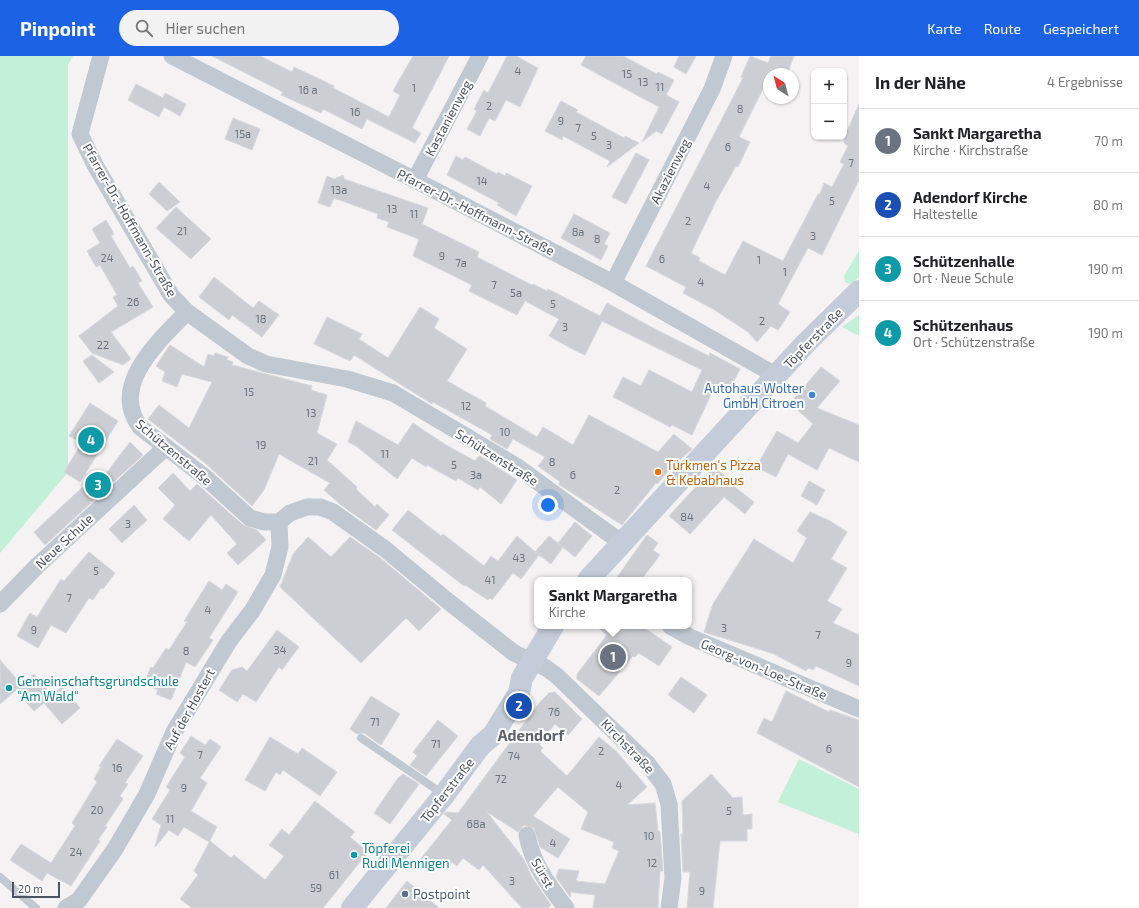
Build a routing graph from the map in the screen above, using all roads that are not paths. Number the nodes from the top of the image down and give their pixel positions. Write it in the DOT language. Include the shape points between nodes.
graph roads {
  1 [pos="101,56"];
  2 [pos="172,56"];
  3 [pos="480,56"];
  4 [pos="724,56"];
  5 [pos="415,180"];
  6 [pos="613,283"];
  7 [pos="859,291"];
  8 [pos="187,312"];
  9 [pos="776,376"];
  10 [pos="166,447"];
  11 [pos="279,522"];
  12 [pos="622,543"];
  13 [pos="596,577"];
  14 [pos="0,604"];
  15 [pos="551,629"];
  16 [pos="675,629"];
  17 [pos="527,670"];
  18 [pos="859,709"];
  19 [pos="361,738"];
  20 [pos="444,795"];
  21 [pos="527,835"];
  22 [pos="0,877"];
  23 [pos="36,908"];
  24 [pos="66,908"];
  25 [pos="352,908"];
  26 [pos="566,908"];
  27 [pos="669,908"];
  1 -- 8 [label="street, Pfarrer-Dr.-Hoffmann-Straße" via="80,134 95,165 171,295"];
  2 -- 5 [label="street, Pfarrer-Dr.-Hoffmann-Straße"];
  3 -- 5 [label="street, Kastanienweg"];
  4 -- 6 [label="street, Akazienweg" via="712,89"];
  5 -- 6 [label="street, Pfarrer-Dr.-Hoffmann-Straße"];
  6 -- 9 [label="street, Pfarrer-Dr.-Hoffmann-Straße"];
  7 -- 9 [label="main road, Töpferstraße"];
  8 -- 10 [label="street, Schützenstraße" via="160,340 130,388 131,416 140,427"];
  8 -- 12 [label="street, Schützenstraße" via="248,356 266,364 347,378 393,393 516,466"];
  9 -- 12 [label="main road, Töpferstraße"];
  10 -- 11 [label="street, Schützenstraße" via="206,478 250,518 264,522"];
  10 -- 14 [label="street, Neue Schule" via="36,566"];
  11 -- 17 [label="street" via="290,513 307,507 320,507 332,512 385,549 448,602 514,652"];
  11 -- 24 [label="street, Auf der Hostert" via="280,547 273,575 252,611 227,644 174,732 147,794 115,849 79,900"];
  12 -- 13 [label="main road, Töpferstraße"];
  15 -- 17 [label="main road, Töpferstraße"];
  16 -- 18 [label="street, Georg-von-Loe-Straße"];
  17 -- 20 [label="main road, Töpferstraße" via="509,687 480,734 480,746"];
  17 -- 27 [label="street, Kirchstraße" via="546,668 557,676 647,763 663,784 669,804 673,878"];
  19 -- 20 [label="lane"];
  20 -- 25 [label="main road, Töpferstraße"];
  21 -- 26 [label="street, Sürst" via="529,848 545,880"];
  22 -- 23 [label="lane"];
}
